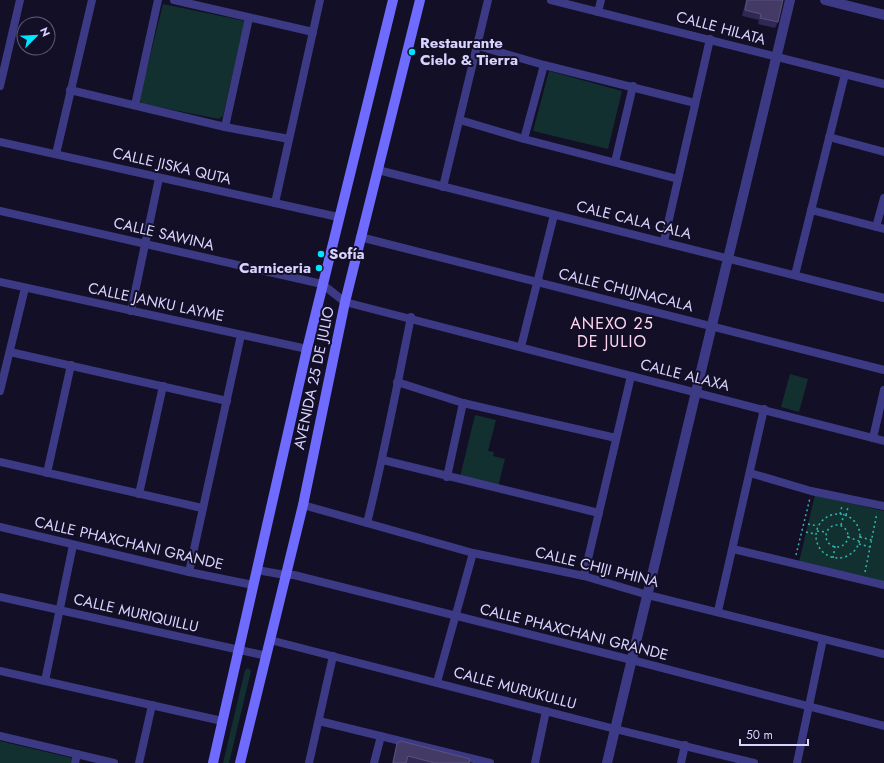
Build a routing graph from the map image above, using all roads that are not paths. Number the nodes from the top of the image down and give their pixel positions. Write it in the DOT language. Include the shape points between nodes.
graph roads {
  1 [pos="20,0"];
  2 [pos="92,0"];
  3 [pos="158,0"];
  4 [pos="174,0"];
  5 [pos="320,0"];
  6 [pos="393,0"];
  7 [pos="420,0"];
  8 [pos="488,0"];
  9 [pos="551,0"];
  10 [pos="601,0"];
  11 [pos="790,0"];
  12 [pos="825,0"];
  13 [pos="598,12"];
  14 [pos="884,15"];
  15 [pos="249,18"];
  16 [pos="313,32"];
  17 [pos="710,39"];
  18 [pos="478,46"];
  19 [pos="776,57"];
  20 [pos="544,65"];
  21 [pos="845,74"];
  22 [pos="884,84"];
  23 [pos="0,86"];
  24 [pos="633,86"];
  25 [pos="70,90"];
  26 [pos="695,103"];
  27 [pos="135,105"];
  28 [pos="460,120"];
  29 [pos="224,127"];
  30 [pos="829,137"];
  31 [pos="289,139"];
  32 [pos="524,139"];
  33 [pos="0,142"];
  34 [pos="884,152"];
  35 [pos="56,154"];
  36 [pos="615,162"];
  37 [pos="378,170"];
  38 [pos="159,178"];
  39 [pos="678,179"];
  40 [pos="443,187"];
  41 [pos="884,198"];
  42 [pos="275,203"];
  43 [pos="811,210"];
  44 [pos="0,211"];
  45 [pos="554,215"];
  46 [pos="338,217"];
  47 [pos="880,228"];
  48 [pos="360,237"];
  49 [pos="664,241"];
  50 [pos="145,244"];
  51 [pos="728,258"];
  52 [pos="795,275"];
  53 [pos="536,281"];
  54 [pos="0,282"];
  55 [pos="322,284"];
  56 [pos="25,288"];
  57 [pos="884,298"];
  58 [pos="344,302"];
  59 [pos="131,311"];
  60 [pos="411,317"];
  61 [pos="712,326"];
  62 [pos="241,335"];
  63 [pos="521,347"];
  64 [pos="307,349"];
  65 [pos="10,352"];
  66 [pos="71,365"];
  67 [pos="884,370"];
  68 [pos="631,376"];
  69 [pos="397,382"];
  70 [pos="163,386"];
  71 [pos="884,390"];
  72 [pos="0,391"];
  73 [pos="696,392"];
  74 [pos="228,401"];
  75 [pos="464,403"];
  76 [pos="764,409"];
  77 [pos="616,438"];
  78 [pos="873,438"];
  79 [pos="884,441"];
  80 [pos="383,460"];
  81 [pos="0,462"];
  82 [pos="47,473"];
  83 [pos="750,473"];
  84 [pos="447,477"];
  85 [pos="139,494"];
  86 [pos="303,505"];
  87 [pos="881,505"];
  88 [pos="202,508"];
  89 [pos="599,513"];
  90 [pos="367,523"];
  91 [pos="0,527"];
  92 [pos="73,545"];
  93 [pos="733,549"];
  94 [pos="472,553"];
  95 [pos="257,570"];
  96 [pos="189,572"];
  97 [pos="285,575"];
  98 [pos="584,576"];
  99 [pos="253,585"];
  100 [pos="884,585"];
  101 [pos="648,595"];
  102 [pos="0,597"];
  103 [pos="58,610"];
  104 [pos="718,611"];
  105 [pos="456,617"];
  106 [pos="823,639"];
  107 [pos="270,640"];
  108 [pos="238,650"];
  109 [pos="884,654"];
  110 [pos="267,656"];
  111 [pos="333,656"];
  112 [pos="632,660"];
  113 [pos="0,671"];
  114 [pos="45,681"];
  115 [pos="437,682"];
  116 [pos="152,705"];
  117 [pos="809,707"];
  118 [pos="546,711"];
  119 [pos="222,721"];
  120 [pos="319,721"];
  121 [pos="884,726"];
  122 [pos="615,729"];
  123 [pos="0,736"];
  124 [pos="381,736"];
  125 [pos="685,745"];
  126 [pos="77,754"];
  127 [pos="471,761"];
  128 [pos="75,763"];
  129 [pos="114,763"];
  130 [pos="139,763"];
  131 [pos="213,763"];
  132 [pos="240,763"];
  133 [pos="308,763"];
  134 [pos="374,763"];
  135 [pos="490,763"];
  136 [pos="535,763"];
  137 [pos="607,763"];
  138 [pos="681,763"];
  139 [pos="754,763"];
  140 [pos="796,763"];
  1 -- 23 [label="street"];
  2 -- 25 [label="street"];
  3 -- 27 [label="street"];
  4 -- 15 [label="street"];
  5 -- 16 [label="street"];
  6 -- 46 [label="main road, AVENIDA 25 DE JULIO"];
  7 -- 37 [label="main road, AVENIDA 25 DE JULIO"];
  8 -- 18 [label="street"];
  9 -- 13 [label="street, CALLE HILATA"];
  10 -- 13 [label="street"];
  11 -- 19 [label="street"];
  12 -- 14 [label="street"];
  13 -- 17 [label="street, CALLE HILATA"];
  15 -- 16 [label="street"];
  15 -- 29 [label="street"];
  16 -- 31 [label="street"];
  17 -- 19 [label="street, CALLE HILATA"];
  17 -- 26 [label="street"];
  18 -- 20 [label="street"];
  18 -- 28 [label="street"];
  19 -- 21 [label="street, CALLE HILATA"];
  19 -- 51 [label="street"];
  20 -- 24 [label="street"];
  20 -- 32 [label="street"];
  21 -- 22 [label="street, CALLE HILATA"];
  21 -- 30 [label="street"];
  24 -- 26 [label="street"];
  24 -- 36 [label="street"];
  25 -- 27 [label="street"];
  25 -- 35 [label="street"];
  26 -- 39 [label="street"];
  27 -- 29 [label="street"];
  28 -- 32 [label="street"];
  28 -- 40 [label="street"];
  29 -- 31 [label="street"];
  30 -- 34 [label="street"];
  30 -- 43 [label="street"];
  31 -- 42 [label="street"];
  32 -- 36 [label="street"];
  33 -- 35 [label="street, CALLE JISKA QUTA"];
  35 -- 38 [label="street, CALLE JISKA QUTA"];
  36 -- 39 [label="street"];
  37 -- 40 [label="street, CALE CALA CALA"];
  37 -- 48 [label="main road, AVENIDA 25 DE JULIO"];
  38 -- 42 [label="street, CALLE JISKA QUTA"];
  38 -- 50 [label="street"];
  39 -- 49 [label="street"];
  40 -- 45 [label="street, CALE CALA CALA"];
  41 -- 47 [label="street"];
  42 -- 46 [label="street, CALLE JISKA QUTA"];
  43 -- 47 [label="street"];
  43 -- 52 [label="street"];
  44 -- 50 [label="street, CALLE SAWINA"];
  45 -- 49 [label="street, CALE CALA CALA"];
  45 -- 53 [label="street"];
  46 -- 55 [label="main road, AVENIDA 25 DE JULIO"];
  48 -- 53 [label="street, CALLE CHUJNACALA"];
  48 -- 58 [label="main road, AVENIDA 25 DE JULIO"];
  49 -- 51 [label="street, CALE CALA CALA"];
  50 -- 55 [label="street, CALLE SAWINA"];
  50 -- 59 [label="street"];
  51 -- 52 [label="street, CALE CALA CALA"];
  51 -- 61 [label="street"];
  52 -- 57 [label="street, CALE CALA CALA"];
  53 -- 61 [label="street, CALLE CHUJNACALA"];
  53 -- 63 [label="street"];
  54 -- 56 [label="street, CALLE JANKU LAYME"];
  55 -- 58 [label="street, CALLE ALAXA"];
  55 -- 64 [label="main road, AVENIDA 25 DE JULIO"];
  56 -- 59 [label="street, CALLE JANKU LAYME"];
  56 -- 65 [label="street"];
  58 -- 60 [label="street, CALLE ALAXA"];
  58 -- 86 [label="main road, AVENIDA 25 DE JULIO"];
  59 -- 62 [label="street, CALLE JANKU LAYME"];
  60 -- 63 [label="street, CALLE ALAXA"];
  60 -- 69 [label="street"];
  61 -- 67 [label="street, CALLE CHUJNACALA"];
  61 -- 73 [label="street"];
  62 -- 64 [label="street, CALLE JANKU LAYME"];
  62 -- 74 [label="street"];
  63 -- 68 [label="street, CALLE ALAXA"];
  64 -- 95 [label="main road, AVENIDA 25 DE JULIO"];
  65 -- 66 [label="street"];
  65 -- 72 [label="street"];
  66 -- 70 [label="street"];
  66 -- 82 [label="street"];
  68 -- 73 [label="street, CALLE ALAXA"];
  68 -- 77 [label="street"];
  69 -- 75 [label="street"];
  69 -- 80 [label="street"];
  70 -- 74 [label="street"];
  70 -- 85 [label="street"];
  71 -- 78 [label="street"];
  73 -- 76 [label="street, CALLE ALAXA"];
  73 -- 101 [label="street"];
  74 -- 88 [label="street"];
  75 -- 77 [label="street"];
  75 -- 84 [label="street"];
  76 -- 78 [label="street, CALLE ALAXA"];
  76 -- 83 [label="street"];
  77 -- 89 [label="street"];
  78 -- 79 [label="street, CALLE ALAXA"];
  80 -- 84 [label="street"];
  80 -- 90 [label="street"];
  81 -- 82 [label="street"];
  82 -- 85 [label="street"];
  83 -- 87 [label="street" via="811,491"];
  83 -- 93 [label="street"];
  84 -- 89 [label="street"];
  85 -- 88 [label="street"];
  86 -- 90 [label="street, CALLE CHIJI PHINA"];
  86 -- 97 [label="main road, AVENIDA 25 DE JULIO"];
  88 -- 96 [label="street"];
  89 -- 98 [label="street"];
  90 -- 94 [label="street, CALLE CHIJI PHINA"];
  91 -- 92 [label="street, CALLE PHAXCHANI GRANDE"];
  92 -- 96 [label="street, CALLE PHAXCHANI GRANDE"];
  92 -- 103 [label="street"];
  93 -- 100 [label="street"];
  93 -- 104 [label="street"];
  94 -- 98 [label="street, CALLE CHIJI PHINA"];
  94 -- 105 [label="street"];
  95 -- 97 [label="street, CALLE PHAXCHANI GRANDE"];
  95 -- 99 [label="main road, AVENIDA 25 DE JULIO"];
  96 -- 99 [label="street, CALLE PHAXCHANI GRANDE"];
  97 -- 105 [label="street, CALLE PHAXCHANI GRANDE" via="294,575"];
  97 -- 107 [label="main road, AVENIDA 25 DE JULIO"];
  98 -- 101 [label="street, CALLE CHIJI PHINA"];
  99 -- 108 [label="main road, AVENIDA 25 DE JULIO"];
  101 -- 104 [label="street, CALLE CHIJI PHINA"];
  101 -- 112 [label="street"];
  102 -- 103 [label="street, CALLE MURIQUILLU"];
  103 -- 108 [label="street, CALLE MURIQUILLU"];
  103 -- 114 [label="street"];
  104 -- 106 [label="street, CALLE CHIJI PHINA"];
  105 -- 112 [label="street, CALLE PHAXCHANI GRANDE"];
  105 -- 115 [label="street"];
  106 -- 109 [label="street, CALLE CHIJI PHINA"];
  106 -- 117 [label="street"];
  107 -- 110 [label="main road, AVENIDA 25 DE JULIO"];
  107 -- 111 [label="street, CALLE MURUKULLU"];
  108 -- 110 [label="street, CALLE MURIQUILLU"];
  108 -- 119 [label="main road, AVENIDA 25 DE JULIO"];
  110 -- 132 [label="main road, AVENIDA 25 DE JULIO"];
  111 -- 115 [label="street, CALLE MURUKULLU"];
  111 -- 120 [label="street"];
  112 -- 117 [label="street, CALLE PHAXCHANI GRANDE"];
  112 -- 122 [label="street"];
  113 -- 114 [label="street"];
  114 -- 116 [label="street"];
  115 -- 118 [label="street, CALLE MURUKULLU"];
  116 -- 119 [label="street"];
  116 -- 130 [label="street"];
  117 -- 121 [label="street, CALLE PHAXCHANI GRANDE"];
  117 -- 140 [label="street"];
  118 -- 122 [label="street, CALLE MURUKULLU"];
  118 -- 136 [label="street"];
  119 -- 131 [label="main road, AVENIDA 25 DE JULIO"];
  120 -- 124 [label="street"];
  120 -- 133 [label="street"];
  122 -- 125 [label="street, CALLE MURUKULLU"];
  122 -- 137 [label="street"];
  123 -- 126 [label="street"];
  124 -- 127 [label="street"];
  124 -- 134 [label="street"];
  125 -- 138 [label="street"];
  125 -- 139 [label="street, CALLE MURUKULLU"];
  126 -- 128 [label="street"];
  126 -- 129 [label="street"];
  127 -- 135 [label="street"];
}
